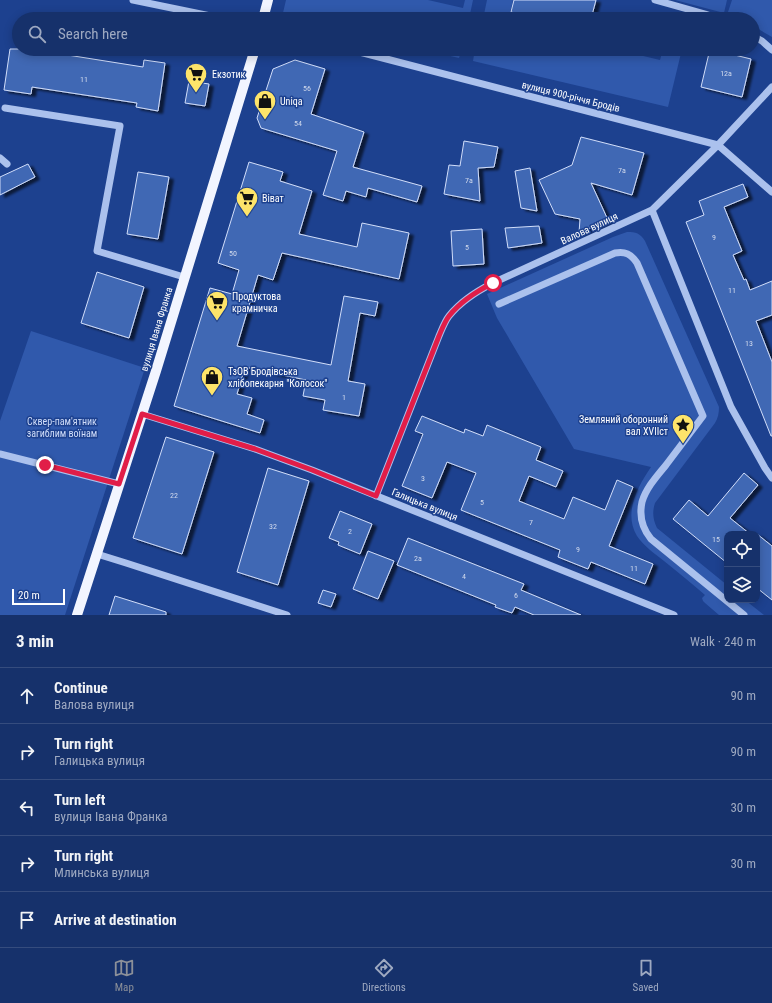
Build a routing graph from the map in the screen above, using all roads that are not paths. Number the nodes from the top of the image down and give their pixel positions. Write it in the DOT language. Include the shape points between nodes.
graph roads {
  1 [pos="133,0"];
  2 [pos="268,0"];
  3 [pos="655,0"];
  4 [pos="191,12"];
  5 [pos="265,12"];
  6 [pos="698,12"];
  7 [pos="760,40"];
  8 [pos="772,50"];
  9 [pos="253,56"];
  10 [pos="375,56"];
  11 [pos="772,87"];
  12 [pos="5,108"];
  13 [pos="718,144"];
  14 [pos="0,158"];
  15 [pos="7,164"];
  16 [pos="772,192"];
  17 [pos="652,210"];
  18 [pos="184,277"];
  19 [pos="499,304"];
  20 [pos="142,414"];
  21 [pos="0,454"];
  22 [pos="772,478"];
  23 [pos="119,484"];
  24 [pos="376,496"];
  25 [pos="97,554"];
  26 [pos="77,615"];
  27 [pos="288,615"];
  28 [pos="674,615"];
  29 [pos="744,615"];
  1 -- 4 [label="street"];
  2 -- 5 [label="main road"];
  3 -- 6 [label="street"];
  7 -- 8 [label="street"];
  9 -- 18 [label="main road, вулиця Івана Франка"];
  10 -- 13 [label="street, вулиця 900-річчя Бродів"];
  11 -- 13 [label="street"];
  12 -- 18 [label="street" via="120,126 97,251"];
  13 -- 16 [label="street, вулиця 900-річчя Бродів"];
  13 -- 17 [label="street"];
  14 -- 15 [label="street"];
  17 -- 22 [label="street" via="731,407"];
  17 -- 24 [label="street, Валова вулиця" via="493,283 473,294 449,316"];
  18 -- 20 [label="main road, вулиця Івана Франка"];
  19 -- 29 [label="street" via="615,252 626,253 637,263 704,416 645,494 641,521 651,539"];
  20 -- 23 [label="main road, вулиця Івана Франка"];
  20 -- 24 [label="street, Галицька вулиця" via="255,449"];
  21 -- 23 [label="street"];
  23 -- 25 [label="main road, вулиця Івана Франка"];
  24 -- 28 [label="street, Галицька вулиця"];
  25 -- 26 [label="main road, вулиця Івана Франка"];
  25 -- 27 [label="street"];
}
